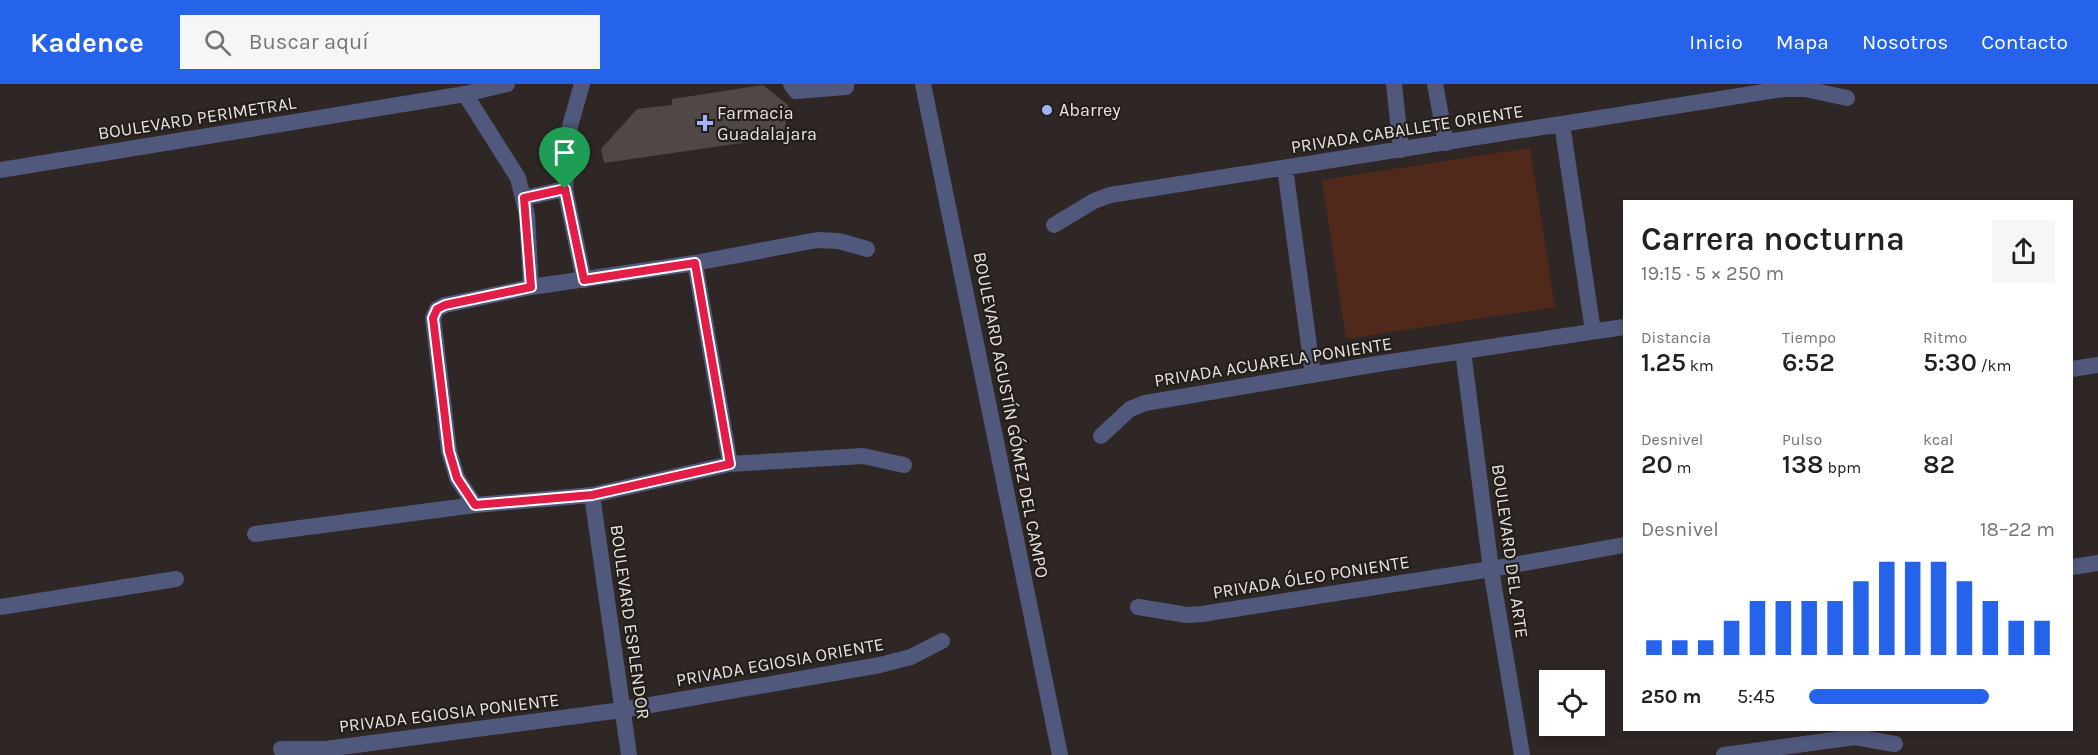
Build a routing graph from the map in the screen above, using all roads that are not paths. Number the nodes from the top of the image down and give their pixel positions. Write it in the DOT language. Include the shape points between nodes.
graph roads {
  1 [pos="507,84"];
  2 [pos="582,84"];
  3 [pos="791,84"];
  4 [pos="846,84"];
  5 [pos="923,84"];
  6 [pos="1394,84"];
  7 [pos="1435,84"];
  8 [pos="465,94"];
  9 [pos="1847,98"];
  10 [pos="1562,124"];
  11 [pos="1446,143"];
  12 [pos="1401,150"];
  13 [pos="1286,168"];
  14 [pos="0,170"];
  15 [pos="565,189"];
  16 [pos="524,198"];
  17 [pos="1054,225"];
  18 [pos="867,249"];
  19 [pos="695,263"];
  20 [pos="584,280"];
  21 [pos="531,287"];
  22 [pos="1623,327"];
  23 [pos="1593,331"];
  24 [pos="1463,351"];
  25 [pos="2098,365"];
  26 [pos="2073,369"];
  27 [pos="1313,375"];
  28 [pos="1101,436"];
  29 [pos="730,464"];
  30 [pos="904,465"];
  31 [pos="592,495"];
  32 [pos="475,505"];
  33 [pos="255,534"];
  34 [pos="1623,545"];
  35 [pos="2098,563"];
  36 [pos="2073,567"];
  37 [pos="1491,569"];
  38 [pos="176,579"];
  39 [pos="0,607"];
  40 [pos="1138,607"];
  41 [pos="942,641"];
  42 [pos="622,710"];
  43 [pos="1895,744"];
  44 [pos="281,749"];
  45 [pos="629,755"];
  46 [pos="1060,755"];
  47 [pos="1522,755"];
  48 [pos="1724,755"];
  1 -- 8 [label="street, BOULEVARD PERIMETRAL"];
  2 -- 15 [label="street" via="570,126"];
  3 -- 4 [label="street" via="796,91"];
  5 -- 46 [label="street, BOULEVARD AGUSTÍN GÓMEZ DEL CAMPO"];
  6 -- 12 [label="street"];
  7 -- 11 [label="street"];
  8 -- 14 [label="street, BOULEVARD PERIMETRAL"];
  8 -- 16 [label="street" via="518,178"];
  9 -- 10 [label="street, PRIVADA CABALLETE ORIENTE" via="1805,89 1783,89"];
  10 -- 11 [label="street, PRIVADA CABALLETE ORIENTE"];
  10 -- 23 [label="street"];
  11 -- 12 [label="street, PRIVADA CABALLETE ORIENTE"];
  12 -- 13 [label="street, PRIVADA CABALLETE ORIENTE"];
  13 -- 17 [label="street" via="1110,195"];
  13 -- 27 [label="street, PRIVADA CABALLETE ORIENTE"];
  15 -- 16 [label="street"];
  15 -- 20 [label="street"];
  16 -- 21 [label="street"];
  18 -- 19 [label="street" via="817,240"];
  19 -- 20 [label="street"];
  19 -- 29 [label="street"];
  20 -- 21 [label="street"];
  21 -- 32 [label="street" via="445,305 437,309 433,318 449,451 457,478"];
  22 -- 23 [label="street, PRIVADA ACUARELA PONIENTE"];
  23 -- 24 [label="street, PRIVADA ACUARELA PONIENTE"];
  24 -- 27 [label="street, PRIVADA ACUARELA PONIENTE"];
  24 -- 37 [label="street, BOULEVARD DEL ARTE"];
  25 -- 26 [label="street"];
  27 -- 28 [label="street, PRIVADA ACUARELA PONIENTE" via="1145,403 1130,410"];
  29 -- 30 [label="street" via="863,456"];
  29 -- 31 [label="street"];
  31 -- 32 [label="street"];
  31 -- 42 [label="street, BOULEVARD ESPLENDOR"];
  32 -- 33 [label="street"];
  34 -- 37 [label="street, PRIVADA ÓLEO PONIENTE"];
  35 -- 36 [label="street"];
  37 -- 40 [label="street, PRIVADA ÓLEO PONIENTE" via="1202,614"];
  37 -- 47 [label="street, BOULEVARD DEL ARTE"];
  38 -- 39 [label="street"];
  41 -- 42 [label="street, PRIVADA EGIOSIA ORIENTE" via="911,657 880,664"];
  42 -- 44 [label="street, PRIVADA EGIOSIA PONIENTE" via="326,749"];
  42 -- 45 [label="street, BOULEVARD ESPLENDOR"];
  43 -- 48 [label="street" via="1855,737"];
}
